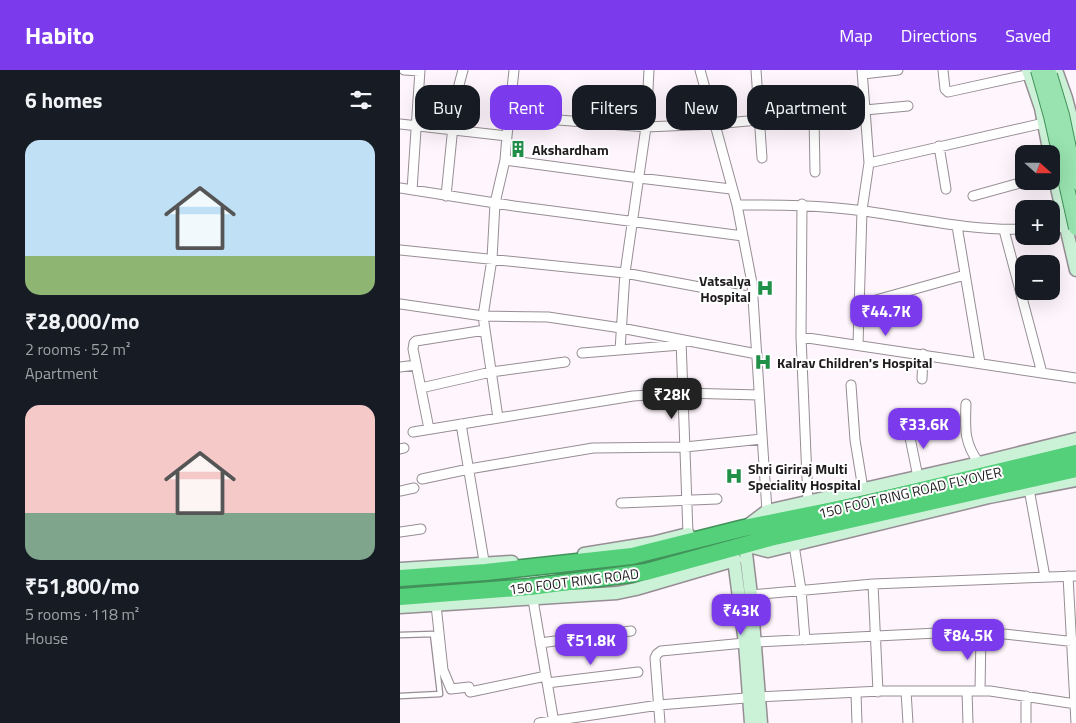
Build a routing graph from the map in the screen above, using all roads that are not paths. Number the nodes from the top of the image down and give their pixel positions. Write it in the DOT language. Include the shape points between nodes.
graph roads {
  1 [pos="404,70"];
  2 [pos="420,70"];
  3 [pos="463,70"];
  4 [pos="514,70"];
  5 [pos="649,70"];
  6 [pos="700,70"];
  7 [pos="756,70"];
  8 [pos="898,70"];
  9 [pos="943,70"];
  10 [pos="1048,70"];
  11 [pos="1056,70"];
  12 [pos="1032,71"];
  13 [pos="862,72"];
  14 [pos="419,85"];
  15 [pos="459,85"];
  16 [pos="512,85"];
  17 [pos="648,85"];
  18 [pos="704,85"];
  19 [pos="757,85"];
  20 [pos="863,85"];
  21 [pos="1071,97"];
  22 [pos="908,106"];
  23 [pos="1041,108"];
  24 [pos="865,110"];
  25 [pos="1044,123"];
  26 [pos="400,124"];
  27 [pos="415,125"];
  28 [pos="417,130"];
  29 [pos="451,130"];
  30 [pos="459,130"];
  31 [pos="508,130"];
  32 [pos="646,130"];
  33 [pos="717,130"];
  34 [pos="760,130"];
  35 [pos="814,130"];
  36 [pos="507,136"];
  37 [pos="1076,136"];
  38 [pos="1048,145"];
  39 [pos="939,146"];
  40 [pos="762,158"];
  41 [pos="505,160"];
  42 [pos="869,163"];
  43 [pos="815,172"];
  44 [pos="639,178"];
  45 [pos="1076,182"];
  46 [pos="1015,184"];
  47 [pos="400,188"];
  48 [pos="732,189"];
  49 [pos="946,189"];
  50 [pos="412,190"];
  51 [pos="1059,190"];
  52 [pos="446,196"];
  53 [pos="972,196"];
  54 [pos="495,203"];
  55 [pos="802,204"];
  56 [pos="737,205"];
  57 [pos="862,210"];
  58 [pos="633,220"];
  59 [pos="957,226"];
  60 [pos="1071,228"];
  61 [pos="1015,229"];
  62 [pos="1004,230"];
  63 [pos="743,236"];
  64 [pos="400,250"];
  65 [pos="492,259"];
  66 [pos="1076,270"];
  67 [pos="625,273"];
  68 [pos="965,275"];
  69 [pos="753,297"];
  70 [pos="400,304"];
  71 [pos="858,306"];
  72 [pos="483,316"];
  73 [pos="621,328"];
  74 [pos="485,330"];
  75 [pos="801,337"];
  76 [pos="681,342"];
  77 [pos="858,345"];
  78 [pos="620,350"];
  79 [pos="582,353"];
  80 [pos="757,354"];
  81 [pos="923,354"];
  82 [pos="565,362"];
  83 [pos="980,363"];
  84 [pos="416,365"];
  85 [pos="400,367"];
  86 [pos="491,372"];
  87 [pos="1042,372"];
  88 [pos="1076,378"];
  89 [pos="922,379"];
  90 [pos="851,385"];
  91 [pos="421,388"];
  92 [pos="683,393"];
  93 [pos="759,395"];
  94 [pos="966,404"];
  95 [pos="498,418"];
  96 [pos="461,424"];
  97 [pos="908,428"];
  98 [pos="429,429"];
  99 [pos="413,432"];
  100 [pos="762,439"];
  101 [pos="1076,439"];
  102 [pos="685,447"];
  103 [pos="1076,453"];
  104 [pos="978,464"];
  105 [pos="469,468"];
  106 [pos="1076,469"];
  107 [pos="918,477"];
  108 [pos="422,479"];
  109 [pos="1076,480"];
  110 [pos="414,488"];
  111 [pos="863,489"];
  112 [pos="1029,489"];
  113 [pos="400,491"];
  114 [pos="717,499"];
  115 [pos="687,500"];
  116 [pos="808,502"];
  117 [pos="621,503"];
  118 [pos="767,511"];
  119 [pos="744,528"];
  120 [pos="421,529"];
  121 [pos="400,532"];
  122 [pos="792,532"];
  123 [pos="688,538"];
  124 [pos="737,551"];
  125 [pos="486,568"];
  126 [pos="400,569"];
  127 [pos="1072,576"];
  128 [pos="1045,577"];
  129 [pos="400,578"];
  130 [pos="873,584"];
  131 [pos="801,590"];
  132 [pos="532,593"];
  133 [pos="751,595"];
  134 [pos="400,597"];
  135 [pos="436,605"];
  136 [pos="400,607"];
  137 [pos="631,631"];
  138 [pos="981,632"];
  139 [pos="400,635"];
  140 [pos="876,637"];
  141 [pos="805,640"];
  142 [pos="1074,642"];
  143 [pos="540,643"];
  144 [pos="750,643"];
  145 [pos="638,672"];
  146 [pos="546,680"];
  147 [pos="906,691"];
  148 [pos="967,691"];
  149 [pos="980,691"];
  150 [pos="878,692"];
  151 [pos="856,693"];
  152 [pos="400,696"];
  153 [pos="1026,696"];
  154 [pos="754,698"];
  155 [pos="1075,704"];
  156 [pos="659,705"];
  157 [pos="553,722"];
  158 [pos="539,723"];
  159 [pos="660,723"];
  160 [pos="751,723"];
  161 [pos="761,723"];
  162 [pos="857,723"];
  163 [pos="908,723"];
  164 [pos="968,723"];
  165 [pos="1026,723"];
  166 [pos="1076,723"];
  1 -- 2 [label="street"];
  2 -- 14 [label="street"];
  3 -- 15 [label="street"];
  4 -- 16 [label="street"];
  5 -- 17 [label="street"];
  6 -- 18 [label="street"];
  7 -- 19 [label="street"];
  8 -- 13 [label="street"];
  9 -- 12 [label="street" via="945,89 952,92"];
  10 -- 45 [label="main road, bridge" via="1062,115"];
  11 -- 21 [label="street"];
  12 -- 23 [label="street"];
  12 -- 60 [label="main road, bridge" via="1047,102"];
  13 -- 20 [label="street"];
  21 -- 23 [label="street"];
  21 -- 37 [label="street"];
  22 -- 24 [label="street"];
  23 -- 25 [label="street"];
  24 -- 42 [label="street"];
  25 -- 38 [label="street"];
  25 -- 39 [label="street"];
  26 -- 27 [label="street"];
  28 -- 50 [label="street"];
  29 -- 52 [label="street"];
  30 -- 36 [label="street"];
  31 -- 36 [label="street"];
  32 -- 44 [label="street"];
  33 -- 48 [label="street"];
  34 -- 40 [label="street"];
  35 -- 43 [label="street"];
  36 -- 41 [label="street"];
  39 -- 42 [label="street"];
  39 -- 49 [label="street"];
  41 -- 44 [label="street"];
  41 -- 54 [label="street"];
  42 -- 57 [label="street"];
  44 -- 48 [label="street"];
  44 -- 58 [label="street"];
  46 -- 53 [label="street"];
  47 -- 50 [label="street"];
  48 -- 56 [label="street"];
  50 -- 52 [label="street"];
  51 -- 60 [label="street"];
  52 -- 54 [label="street"];
  54 -- 58 [label="street"];
  54 -- 65 [label="street"];
  55 -- 56 [label="street"];
  55 -- 57 [label="street"];
  55 -- 75 [label="street"];
  56 -- 63 [label="street"];
  57 -- 59 [label="street"];
  57 -- 71 [label="street"];
  58 -- 63 [label="street"];
  58 -- 67 [label="street"];
  59 -- 62 [label="street"];
  59 -- 68 [label="street"];
  60 -- 66 [label="street"];
  61 -- 62 [label="street"];
  62 -- 87 [label="street"];
  63 -- 69 [label="street"];
  64 -- 65 [label="street"];
  65 -- 67 [label="street"];
  65 -- 72 [label="street"];
  67 -- 69 [label="street"];
  67 -- 73 [label="street"];
  68 -- 71 [label="street"];
  68 -- 83 [label="street"];
  69 -- 80 [label="street"];
  70 -- 72 [label="street"];
  71 -- 77 [label="street"];
  72 -- 73 [label="street" via="548,316"];
  72 -- 74 [label="street"];
  73 -- 76 [label="street"];
  73 -- 78 [label="street"];
  74 -- 84 [label="street" via="416,341 413,349"];
  74 -- 86 [label="street"];
  75 -- 77 [label="street"];
  75 -- 116 [label="street"];
  76 -- 78 [label="street"];
  76 -- 80 [label="street"];
  76 -- 92 [label="street"];
  77 -- 81 [label="street"];
  78 -- 79 [label="street"];
  80 -- 93 [label="street"];
  81 -- 83 [label="street"];
  81 -- 89 [label="street"];
  82 -- 86 [label="street"];
  83 -- 87 [label="street"];
  84 -- 85 [label="street"];
  84 -- 91 [label="street"];
  86 -- 91 [label="street"];
  86 -- 95 [label="street"];
  87 -- 88 [label="street"];
  90 -- 111 [label="street"];
  91 -- 98 [label="street"];
  92 -- 93 [label="street"];
  92 -- 95 [label="street" via="633,396"];
  92 -- 102 [label="street"];
  93 -- 100 [label="street"];
  94 -- 104 [label="street" via="967,443"];
  95 -- 96 [label="street"];
  96 -- 98 [label="street"];
  96 -- 105 [label="street"];
  97 -- 107 [label="street"];
  98 -- 99 [label="street"];
  100 -- 102 [label="street"];
  100 -- 118 [label="street"];
  101 -- 104 [label="street"];
  102 -- 105 [label="street" via="593,448"];
  102 -- 115 [label="street"];
  103 -- 122 [label="highway, 150 FOOT RING ROAD FLYOVER" via="863,504"];
  104 -- 107 [label="street"];
  105 -- 108 [label="street"];
  105 -- 125 [label="street"];
  106 -- 122 [label="highway, 150 FOOT RING ROAD FLYOVER"];
  107 -- 111 [label="street"];
  109 -- 112 [label="street"];
  110 -- 113 [label="street"];
  111 -- 116 [label="street"];
  112 -- 122 [label="street"];
  112 -- 128 [label="street"];
  114 -- 115 [label="street"];
  115 -- 117 [label="street"];
  115 -- 123 [label="street"];
  116 -- 118 [label="street"];
  118 -- 119 [label="street"];
  119 -- 122 [label="highway, 150 FOOT RING ROAD FLYOVER"];
  119 -- 123 [label="highway, 150 FOOT RING ROAD"];
  120 -- 121 [label="street"];
  122 -- 124 [label="highway, 150 FOOT RING ROAD FLYOVER"];
  122 -- 131 [label="street"];
  123 -- 125 [label="highway, 150 FOOT RING ROAD" via="632,556"];
  124 -- 132 [label="highway, 150 FOOT RING ROAD"];
  124 -- 133 [label="street"];
  124 -- 144 [label="street"];
  125 -- 126 [label="street"];
  125 -- 129 [label="highway, 150 FOOT RING ROAD"];
  127 -- 128 [label="street"];
  127 -- 142 [label="street"];
  128 -- 130 [label="street"];
  130 -- 131 [label="street"];
  130 -- 140 [label="street"];
  131 -- 133 [label="street"];
  131 -- 141 [label="street"];
  132 -- 134 [label="highway, 150 FOOT RING ROAD"];
  132 -- 135 [label="street"];
  132 -- 143 [label="street"];
  133 -- 144 [label="street"];
  135 -- 136 [label="street"];
  135 -- 146 [label="street" via="443,670 451,689 469,690"];
  137 -- 143 [label="street"];
  138 -- 140 [label="street"];
  138 -- 142 [label="street"];
  138 -- 149 [label="street"];
  139 -- 152 [label="lane" via="433,634 440,694"];
  140 -- 141 [label="street"];
  140 -- 150 [label="street"];
  141 -- 144 [label="street"];
  142 -- 155 [label="street"];
  143 -- 146 [label="street"];
  144 -- 154 [label="street"];
  144 -- 156 [label="street" via="661,651 655,658"];
  145 -- 146 [label="street"];
  146 -- 157 [label="street"];
  147 -- 148 [label="street"];
  147 -- 150 [label="street"];
  147 -- 163 [label="street"];
  148 -- 149 [label="street"];
  148 -- 164 [label="street"];
  149 -- 153 [label="street"];
  150 -- 151 [label="street"];
  151 -- 154 [label="street"];
  151 -- 162 [label="street"];
  153 -- 155 [label="street"];
  153 -- 165 [label="street"];
  154 -- 156 [label="street"];
  154 -- 160 [label="street"];
  154 -- 161 [label="street"];
  155 -- 166 [label="street"];
  156 -- 157 [label="street"];
  156 -- 159 [label="street"];
  157 -- 158 [label="street"];
}
